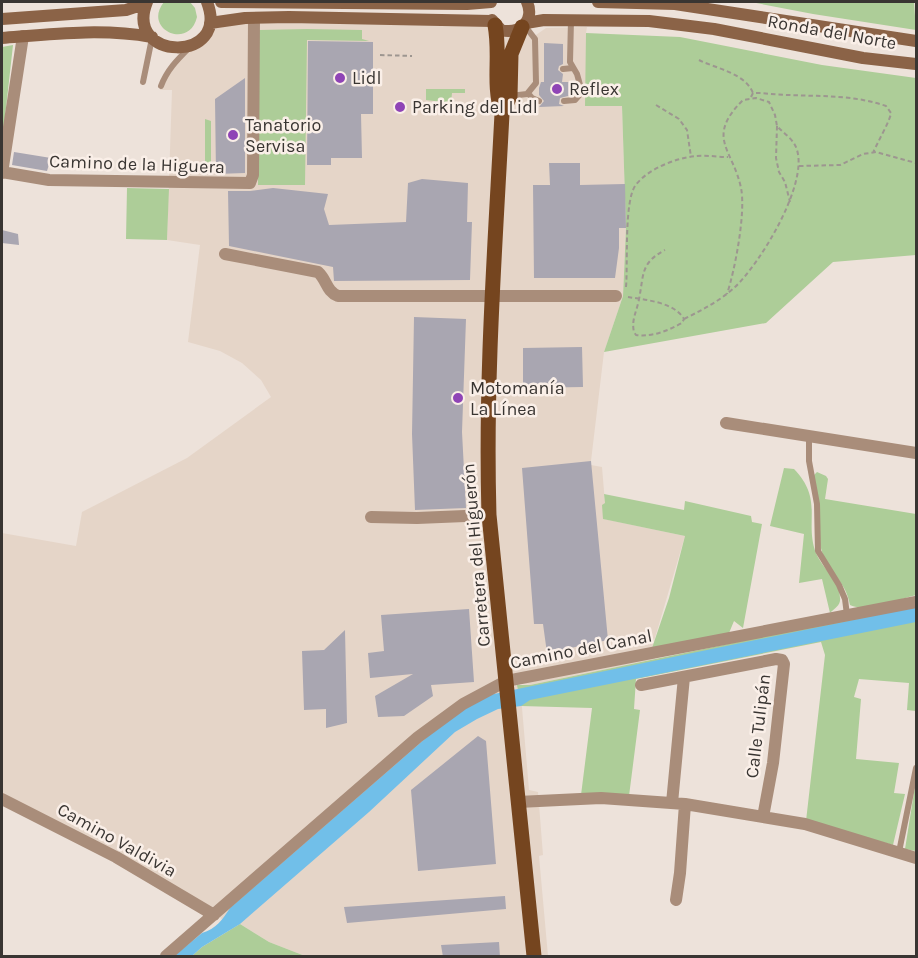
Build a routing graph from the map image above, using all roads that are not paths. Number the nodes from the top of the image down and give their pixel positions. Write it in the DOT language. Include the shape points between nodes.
graph roads {
  1 [pos="146,2"];
  2 [pos="207,2"];
  3 [pos="221,2"];
  4 [pos="298,2"];
  5 [pos="492,2"];
  6 [pos="527,2"];
  7 [pos="598,2"];
  8 [pos="254,18"];
  9 [pos="2,19"];
  10 [pos="571,20"];
  11 [pos="210,23"];
  12 [pos="493,23"];
  13 [pos="524,25"];
  14 [pos="23,36"];
  15 [pos="152,37"];
  16 [pos="2,38"];
  17 [pos="916,41"];
  18 [pos="190,46"];
  19 [pos="916,64"];
  20 [pos="573,68"];
  21 [pos="536,69"];
  22 [pos="543,69"];
  23 [pos="563,69"];
  24 [pos="143,82"];
  25 [pos="161,86"];
  26 [pos="528,93"];
  27 [pos="510,96"];
  28 [pos="539,101"];
  29 [pos="564,101"];
  30 [pos="502,114"];
  31 [pos="2,173"];
  32 [pos="225,254"];
  33 [pos="492,296"];
  34 [pos="621,296"];
  35 [pos="726,423"];
  36 [pos="809,436"];
  37 [pos="916,453"];
  38 [pos="489,515"];
  39 [pos="371,518"];
  40 [pos="916,602"];
  41 [pos="847,616"];
  42 [pos="684,677"];
  43 [pos="506,681"];
  44 [pos="640,685"];
  45 [pos="916,768"];
  46 [pos="2,799"];
  47 [pos="518,802"];
  48 [pos="679,803"];
  49 [pos="763,817"];
  50 [pos="899,853"];
  51 [pos="916,858"];
  52 [pos="676,900"];
  53 [pos="214,915"];
  54 [pos="166,957"];
  55 [pos="534,957"];
  1 -- 9 [label="main road" via="126,10"];
  1 -- 15 [label="main road" via="144,18"];
  2 -- 11 [label="main road"];
  3 -- 4 [label="main road"];
  4 -- 5 [label="main road"];
  5 -- 12 [label="main road"];
  6 -- 13 [label="main road" via="530,10"];
  7 -- 17 [label="main road, Ronda del Norte" via="675,4"];
  8 -- 11 [label="main road, Ronda del Norte"];
  8 -- 12 [label="main road, Ronda del Norte" via="444,18"];
  8 -- 31 [label="street, Camino de la Higuera" via="250,183 49,180"];
  10 -- 13 [label="main road, Ronda del Norte" via="534,20"];
  10 -- 19 [label="main road, Ronda del Norte" via="649,21 714,29 863,58"];
  10 -- 20 [label="lane"];
  11 -- 18 [label="main road" via="206,33"];
  12 -- 13 [label="main road, Ronda del Norte" via="511,32"];
  12 -- 30 [label="main road" via="496,97"];
  13 -- 21 [label="lane" via="535,39"];
  13 -- 27 [label="main road" via="511,54"];
  14 -- 15 [label="main road" via="127,32"];
  14 -- 16 [label="main road"];
  14 -- 31 [label="street"];
  15 -- 18 [label="main road" via="170,48"];
  15 -- 24 [label="lane"];
  18 -- 25 [label="lane"];
  20 -- 23 [label="lane"];
  20 -- 29 [label="lane" via="582,92 575,100"];
  21 -- 22 [label="lane"];
  21 -- 26 [label="lane" via="536,83"];
  26 -- 27 [label="lane"];
  26 -- 28 [label="lane"];
  27 -- 30 [label="main road"];
  30 -- 33 [label="main road, Carretera del Higuerón"];
  32 -- 33 [label="street" via="318,272 328,289 338,296"];
  33 -- 34 [label="street"];
  33 -- 38 [label="main road, Carretera del Higuerón"];
  35 -- 36 [label="street"];
  36 -- 37 [label="street"];
  36 -- 41 [label="lane" via="818,550 839,585"];
  38 -- 39 [label="street"];
  38 -- 43 [label="main road, Carretera del Higuerón"];
  40 -- 41 [label="street, Camino del Canal"];
  41 -- 43 [label="street, Camino del Canal"];
  42 -- 44 [label="street"];
  42 -- 48 [label="street"];
  42 -- 49 [label="street, Calle Tulipán" via="763,661 780,659 784,664"];
  43 -- 47 [label="main road, Carretera del Higuerón"];
  43 -- 53 [label="street, Camino del Canal" via="463,704 418,737"];
  45 -- 50 [label="lane"];
  46 -- 53 [label="street, Camino Valdivia" via="116,857"];
  47 -- 48 [label="street" via="600,798"];
  47 -- 55 [label="main road, Carretera del Higuerón"];
  48 -- 49 [label="street"];
  48 -- 52 [label="street" via="680,873"];
  49 -- 50 [label="street" via="805,824"];
  50 -- 51 [label="street"];
  53 -- 54 [label="street, Camino del Canal"];
}
